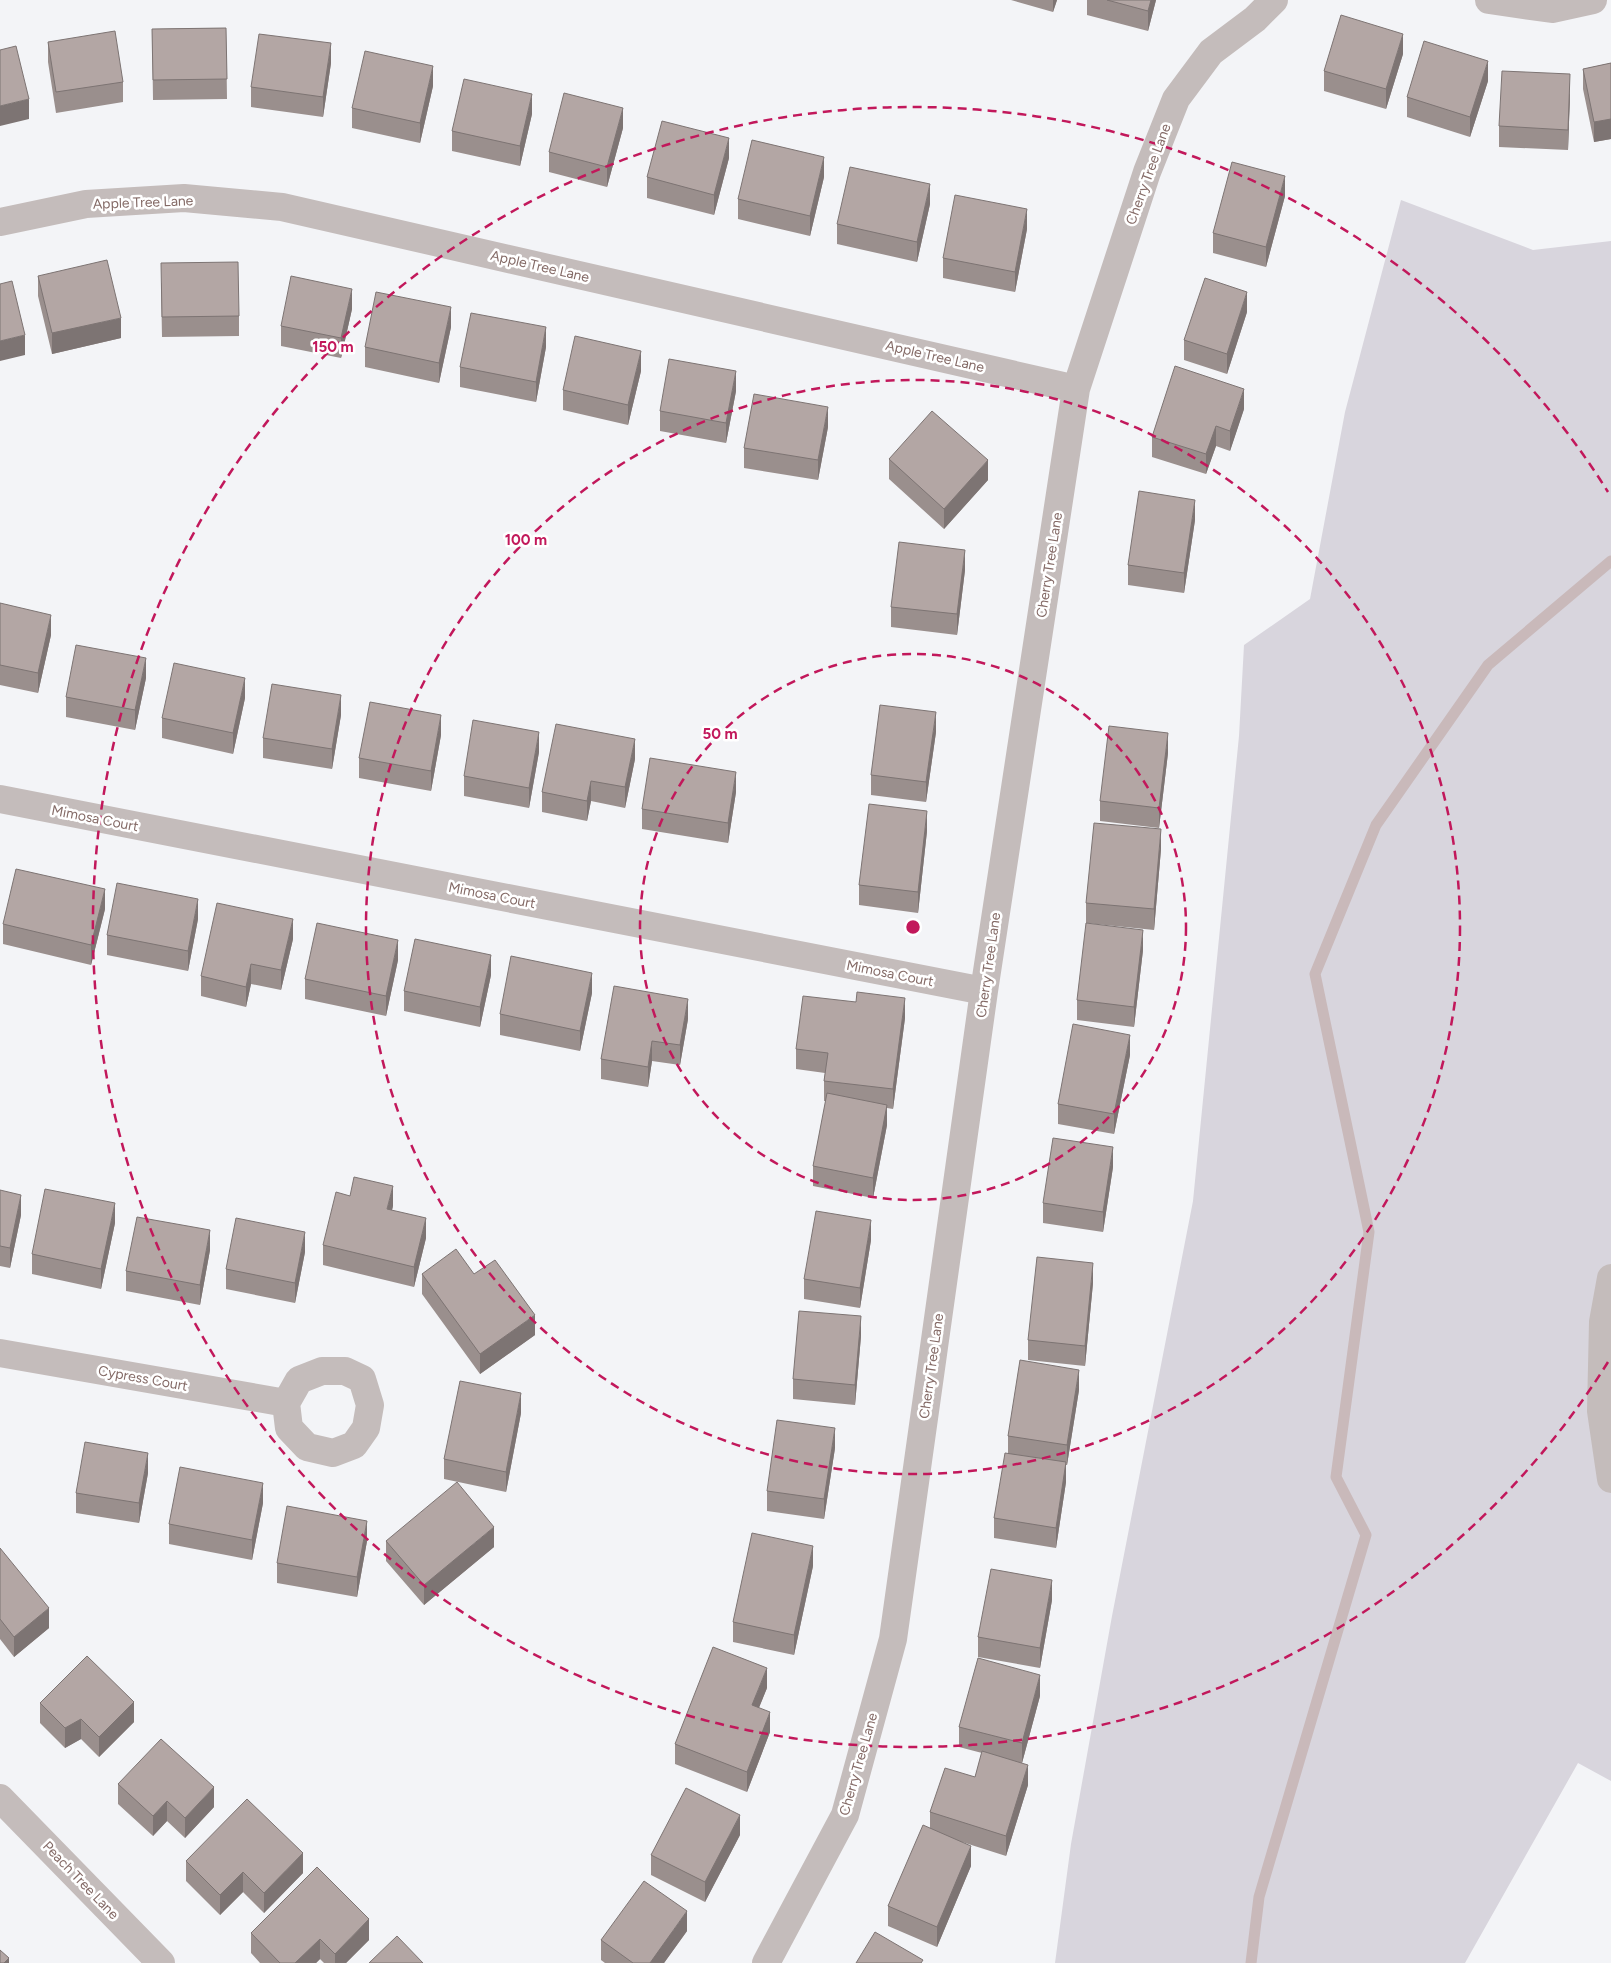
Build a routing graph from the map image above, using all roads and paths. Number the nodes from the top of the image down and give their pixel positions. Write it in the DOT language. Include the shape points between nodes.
graph roads {
  1 [pos="1274,0"];
  2 [pos="1489,0"];
  3 [pos="1593,0"];
  4 [pos="0,222"];
  5 [pos="1076,389"];
  6 [pos="0,799"];
  7 [pos="984,991"];
  8 [pos="1611,1278"];
  9 [pos="0,1353"];
  10 [pos="286,1403"];
  11 [pos="1611,1479"];
  12 [pos="0,1798"];
  13 [pos="161,1963"];
  14 [pos="766,1963"];
  1 -- 5 [label="street, Cherry Tree Lane" via="1255,19 1210,52 1176,99 1147,172"];
  2 -- 3 [label="street" via="1552,9"];
  4 -- 5 [label="street, Apple Tree Lane" via="86,204 174,199 282,207"];
  5 -- 7 [label="street, Cherry Tree Lane"];
  6 -- 7 [label="street, Mimosa Court"];
  7 -- 14 [label="street, Cherry Tree Lane" via="893,1639 845,1815"];
  8 -- 11 [label="street" via="1603,1322 1601,1412"];
  9 -- 10 [label="street, Cypress Court"];
  12 -- 13 [label="street, Peach Tree Lane"];
}
